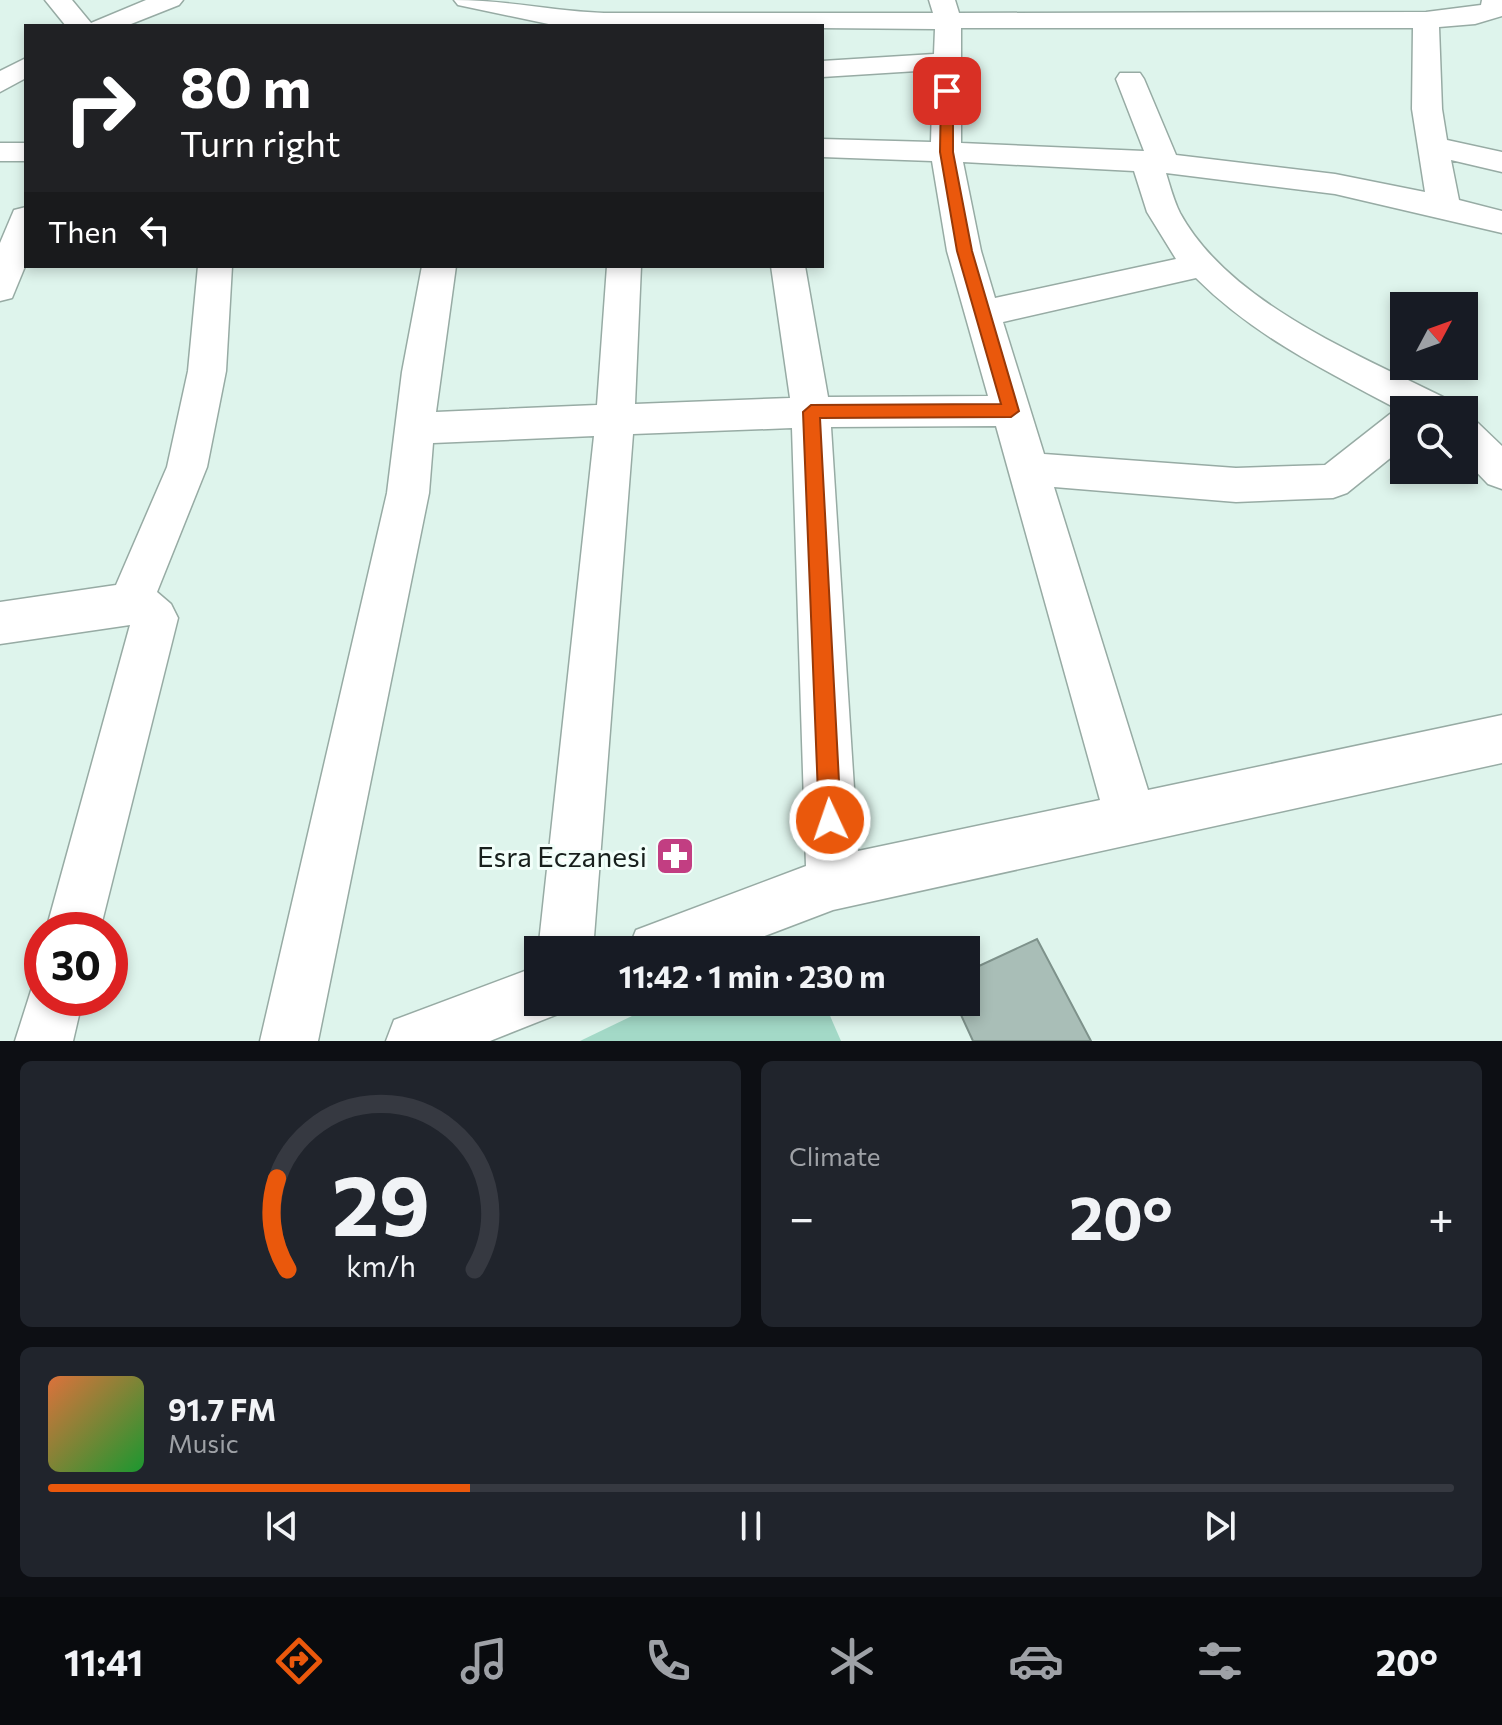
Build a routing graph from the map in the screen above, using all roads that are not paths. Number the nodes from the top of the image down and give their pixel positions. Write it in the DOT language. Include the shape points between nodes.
graph roads {
  1 [pos="58,0"];
  2 [pos="170,0"];
  3 [pos="467,0"];
  4 [pos="1485,8"];
  5 [pos="945,10"];
  6 [pos="129,16"];
  7 [pos="1426,20"];
  8 [pos="78,24"];
  9 [pos="107,24"];
  10 [pos="169,24"];
  11 [pos="1502,29"];
  12 [pos="947,61"];
  13 [pos="24,67"];
  14 [pos="824,69"];
  15 [pos="1130,79"];
  16 [pos="0,83"];
  17 [pos="1432,146"];
  18 [pos="824,148"];
  19 [pos="0,152"];
  20 [pos="24,152"];
  21 [pos="946,152"];
  22 [pos="1154,161"];
  23 [pos="1502,162"];
  24 [pos="1444,208"];
  25 [pos="1502,222"];
  26 [pos="24,223"];
  27 [pos="1202,265"];
  28 [pos="215,268"];
  29 [pos="439,268"];
  30 [pos="624,268"];
  31 [pos="788,268"];
  32 [pos="0,289"];
  33 [pos="982,314"];
  34 [pos="1393,396"];
  35 [pos="1011,411"];
  36 [pos="811,412"];
  37 [pos="615,420"];
  38 [pos="415,428"];
  39 [pos="1390,438"];
  40 [pos="1478,448"];
  41 [pos="1030,469"];
  42 [pos="1502,472"];
  43 [pos="135,602"];
  44 [pos="0,623"];
  45 [pos="1502,739"];
  46 [pos="1131,819"];
  47 [pos="833,883"];
  48 [pos="78,912"];
  49 [pos="566,936"];
  50 [pos="693,936"];
  51 [pos="524,999"];
  52 [pos="50,1016"];
  53 [pos="44,1041"];
  54 [pos="289,1041"];
  55 [pos="415,1041"];
  1 -- 8 [label="street"];
  2 -- 6 [label="street"];
  3 -- 5 [label="street" via="562,19 604,21"];
  4 -- 7 [label="street"];
  4 -- 11 [label="street"];
  5 -- 7 [label="street"];
  5 -- 12 [label="street"];
  6 -- 9 [label="street"];
  6 -- 10 [label="street"];
  7 -- 17 [label="street"];
  12 -- 14 [label="street"];
  12 -- 21 [label="street"];
  13 -- 16 [label="street"];
  15 -- 22 [label="street"];
  17 -- 23 [label="street"];
  17 -- 24 [label="street"];
  18 -- 21 [label="street"];
  19 -- 20 [label="street"];
  21 -- 22 [label="street"];
  21 -- 33 [label="street"];
  22 -- 24 [label="street" via="1272,175"];
  22 -- 27 [label="street" via="1163,212"];
  24 -- 25 [label="street"];
  26 -- 32 [label="street"];
  27 -- 33 [label="street"];
  27 -- 34 [label="street" via="1236,297"];
  28 -- 43 [label="street" via="207,371 187,467"];
  29 -- 38 [label="street"];
  30 -- 37 [label="street"];
  31 -- 36 [label="street"];
  33 -- 35 [label="street"];
  35 -- 36 [label="street"];
  35 -- 41 [label="street"];
  36 -- 37 [label="street"];
  36 -- 47 [label="street"];
  37 -- 38 [label="street"];
  37 -- 49 [label="street"];
  38 -- 54 [label="street" via="408,493"];
  39 -- 41 [label="street" via="1333,481 1236,485"];
  40 -- 42 [label="street"];
  41 -- 46 [label="street"];
  43 -- 44 [label="street"];
  43 -- 48 [label="street" via="155,618"];
  45 -- 46 [label="street"];
  46 -- 47 [label="street"];
  47 -- 50 [label="street"];
  51 -- 55 [label="street"];
  52 -- 53 [label="street"];
}
